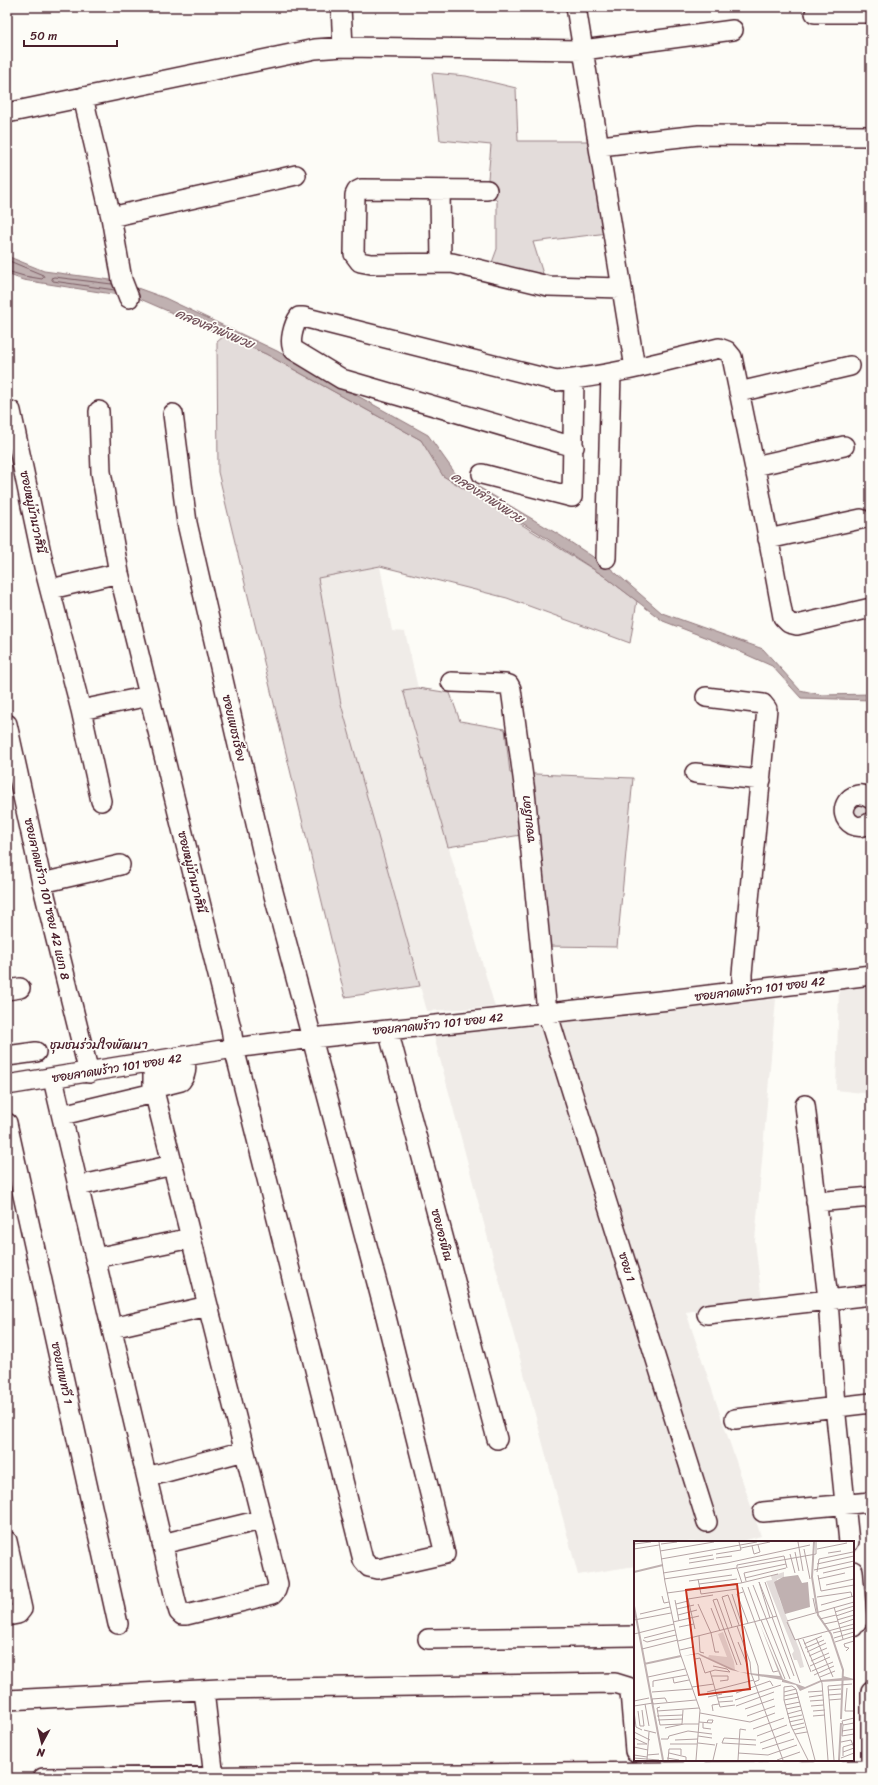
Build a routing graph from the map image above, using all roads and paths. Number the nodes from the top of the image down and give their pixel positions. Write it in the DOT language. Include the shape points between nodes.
graph roads {
  1 [pos="341,7"];
  2 [pos="576,7"];
  3 [pos="815,13"];
  4 [pos="871,13"];
  5 [pos="733,30"];
  6 [pos="343,47"];
  7 [pos="583,50"];
  8 [pos="83,97"];
  9 [pos="7,113"];
  10 [pos="871,136"];
  11 [pos="600,146"];
  12 [pos="296,175"];
  13 [pos="440,190"];
  14 [pos="487,190"];
  15 [pos="111,217"];
  16 [pos="441,264"];
  17 [pos="621,288"];
  18 [pos="129,298"];
  19 [pos="850,366"];
  20 [pos="635,368"];
  21 [pos="611,374"];
  22 [pos="574,380"];
  23 [pos="739,392"];
  24 [pos="11,411"];
  25 [pos="99,412"];
  26 [pos="173,414"];
  27 [pos="844,446"];
  28 [pos="574,447"];
  29 [pos="755,466"];
  30 [pos="482,474"];
  31 [pos="861,519"];
  32 [pos="768,539"];
  33 [pos="606,558"];
  34 [pos="119,573"];
  35 [pos="51,589"];
  36 [pos="871,608"];
  37 [pos="451,682"];
  38 [pos="149,696"];
  39 [pos="706,697"];
  40 [pos="81,710"];
  41 [pos="7,724"];
  42 [pos="694,773"];
  43 [pos="761,780"];
  44 [pos="871,799"];
  45 [pos="101,801"];
  46 [pos="871,822"];
  47 [pos="120,866"];
  48 [pos="42,883"];
  49 [pos="871,975"];
  50 [pos="742,991"];
  51 [pos="547,1012"];
  52 [pos="388,1030"];
  53 [pos="313,1038"];
  54 [pos="234,1048"];
  55 [pos="36,1052"];
  56 [pos="7,1056"];
  57 [pos="177,1059"];
  58 [pos="89,1073"];
  59 [pos="53,1078"];
  60 [pos="7,1085"];
  61 [pos="154,1091"];
  62 [pos="805,1105"];
  63 [pos="62,1114"];
  64 [pos="7,1122"];
  65 [pos="173,1165"];
  66 [pos="78,1186"];
  67 [pos="871,1196"];
  68 [pos="816,1202"];
  69 [pos="191,1238"];
  70 [pos="95,1258"];
  71 [pos="871,1295"];
  72 [pos="828,1299"];
  73 [pos="208,1306"];
  74 [pos="707,1314"];
  75 [pos="112,1328"];
  76 [pos="871,1403"];
  77 [pos="836,1406"];
  78 [pos="735,1419"];
  79 [pos="497,1439"];
  80 [pos="244,1451"];
  81 [pos="147,1477"];
  82 [pos="871,1502"];
  83 [pos="845,1505"];
  84 [pos="763,1512"];
  85 [pos="261,1520"];
  86 [pos="707,1522"];
  87 [pos="7,1541"];
  88 [pos="850,1541"];
  89 [pos="162,1544"];
  90 [pos="854,1572"];
  91 [pos="863,1592"];
  92 [pos="7,1616"];
  93 [pos="118,1624"];
  94 [pos="854,1626"];
  95 [pos="634,1636"];
  96 [pos="428,1639"];
  97 [pos="204,1691"];
  98 [pos="871,1691"];
  99 [pos="8,1700"];
  100 [pos="634,1739"];
  101 [pos="637,1770"];
  102 [pos="871,1770"];
  103 [pos="214,1777"];
  104 [pos="43,1778"];
  1 -- 6 [label="street"];
  2 -- 7 [label="street"];
  3 -- 4 [label="street"];
  5 -- 7 [label="street"];
  6 -- 7 [label="street"];
  6 -- 8 [label="street" via="315,49"];
  7 -- 11 [label="street"];
  8 -- 9 [label="street"];
  8 -- 15 [label="street"];
  10 -- 11 [label="street" via="699,134"];
  11 -- 17 [label="street"];
  12 -- 15 [label="street"];
  13 -- 14 [label="street"];
  13 -- 16 [label="street"];
  13 -- 16 [label="street" via="357,191 354,254 360,262 371,264"];
  15 -- 18 [label="street" via="122,280"];
  16 -- 17 [label="street" via="452,263 548,286"];
  17 -- 20 [label="street"];
  19 -- 23 [label="street"];
  20 -- 21 [label="street"];
  20 -- 23 [label="street" via="719,348 727,351 732,357"];
  21 -- 22 [label="street"];
  21 -- 33 [label="street"];
  22 -- 28 [label="street"];
  22 -- 28 [label="street" via="556,381 303,317 297,320 292,341 294,350 342,379"];
  23 -- 29 [label="street"];
  24 -- 35 [label="street, ซอยหมู่บ้านวาสินี" via="44,567"];
  25 -- 34 [label="street, ซอยหมู่บ้านวาสินี" via="101,472"];
  26 -- 53 [label="street, ซอยเพชรเรือง" via="187,523 263,854"];
  27 -- 29 [label="street"];
  28 -- 30 [label="street" via="572,497"];
  29 -- 32 [label="street"];
  31 -- 32 [label="street"];
  32 -- 36 [label="street" via="783,617 789,623 797,625"];
  34 -- 35 [label="street"];
  34 -- 38 [label="street, ซอยหมู่บ้านวาสินี"];
  35 -- 40 [label="street, ซอยหมู่บ้านวาสินี"];
  37 -- 51 [label="street, ซอยปรีดา" via="504,684 509,685 511,689 525,792"];
  38 -- 40 [label="street"];
  38 -- 54 [label="street, ซอยหมู่บ้านวาสินี"];
  39 -- 43 [label="street" via="766,706"];
  40 -- 45 [label="street, ซอยหมู่บ้านวาสินี"];
  41 -- 48 [label="street, ซอยลาดพร้าว 101 ซอย 42 แยก 8"];
  42 -- 43 [label="street"];
  43 -- 50 [label="street"];
  44 -- 46 [label="street" via="862,795 851,798 847,801 844,812 848,821 856,826"];
  47 -- 48 [label="street"];
  48 -- 58 [label="street, ซอยลาดพร้าว 101 ซอย 42 แยก 8"];
  49 -- 50 [label="street, ซอยลาดพร้าว 101 ซอย 42"];
  50 -- 51 [label="street, ซอยลาดพร้าว 101 ซอย 42"];
  51 -- 52 [label="street, ซอยลาดพร้าว 101 ซอย 42"];
  51 -- 86 [label="street, ซอย 1"];
  52 -- 53 [label="street, ซอยลาดพร้าว 101 ซอย 42"];
  52 -- 79 [label="street, ซอยอรพิณ"];
  53 -- 54 [label="street, ซอยลาดพร้าว 101 ซอย 42"];
  53 -- 54 [label="street, ซอยเพชรเรือง" via="445,1554 378,1569 369,1567 363,1560"];
  54 -- 57 [label="street, ซอยลาดพร้าว 101 ซอย 42"];
  55 -- 56 [label="street"];
  57 -- 58 [label="street, ซอยลาดพร้าว 101 ซอย 42"];
  57 -- 61 [label="street" via="171,1069 153,1075"];
  58 -- 59 [label="street, ซอยลาดพร้าว 101 ซอย 42"];
  59 -- 60 [label="street, ซอยลาดพร้าว 101 ซอย 42"];
  59 -- 63 [label="street"];
  61 -- 63 [label="street"];
  61 -- 65 [label="street"];
  62 -- 68 [label="street"];
  63 -- 66 [label="street"];
  64 -- 93 [label="street, ซอยเทพทวี 1"];
  65 -- 66 [label="street"];
  65 -- 69 [label="street"];
  66 -- 70 [label="street"];
  67 -- 68 [label="street"];
  68 -- 72 [label="street"];
  69 -- 70 [label="street"];
  69 -- 73 [label="street"];
  70 -- 75 [label="street"];
  71 -- 72 [label="street"];
  72 -- 74 [label="street"];
  72 -- 77 [label="street"];
  73 -- 75 [label="street"];
  73 -- 80 [label="street"];
  75 -- 81 [label="street"];
  76 -- 77 [label="street"];
  77 -- 78 [label="street"];
  77 -- 83 [label="street"];
  80 -- 81 [label="street"];
  80 -- 85 [label="street"];
  81 -- 89 [label="street"];
  82 -- 83 [label="street"];
  83 -- 84 [label="street"];
  83 -- 88 [label="street"];
  85 -- 89 [label="street"];
  85 -- 89 [label="street" via="278,1584 273,1594 186,1616 179,1612"];
  87 -- 92 [label="street" via="22,1609 18,1614"];
  90 -- 91 [label="street"];
  91 -- 94 [label="street"];
  95 -- 96 [label="street"];
  97 -- 99 [label="street"];
  97 -- 100 [label="street" via="615,1682 628,1687 630,1692"];
  97 -- 103 [label="street"];
  98 -- 102 [label="street"];
  101 -- 102 [label="street"];
  101 -- 103 [label="street"];
  103 -- 104 [label="street"];
}
